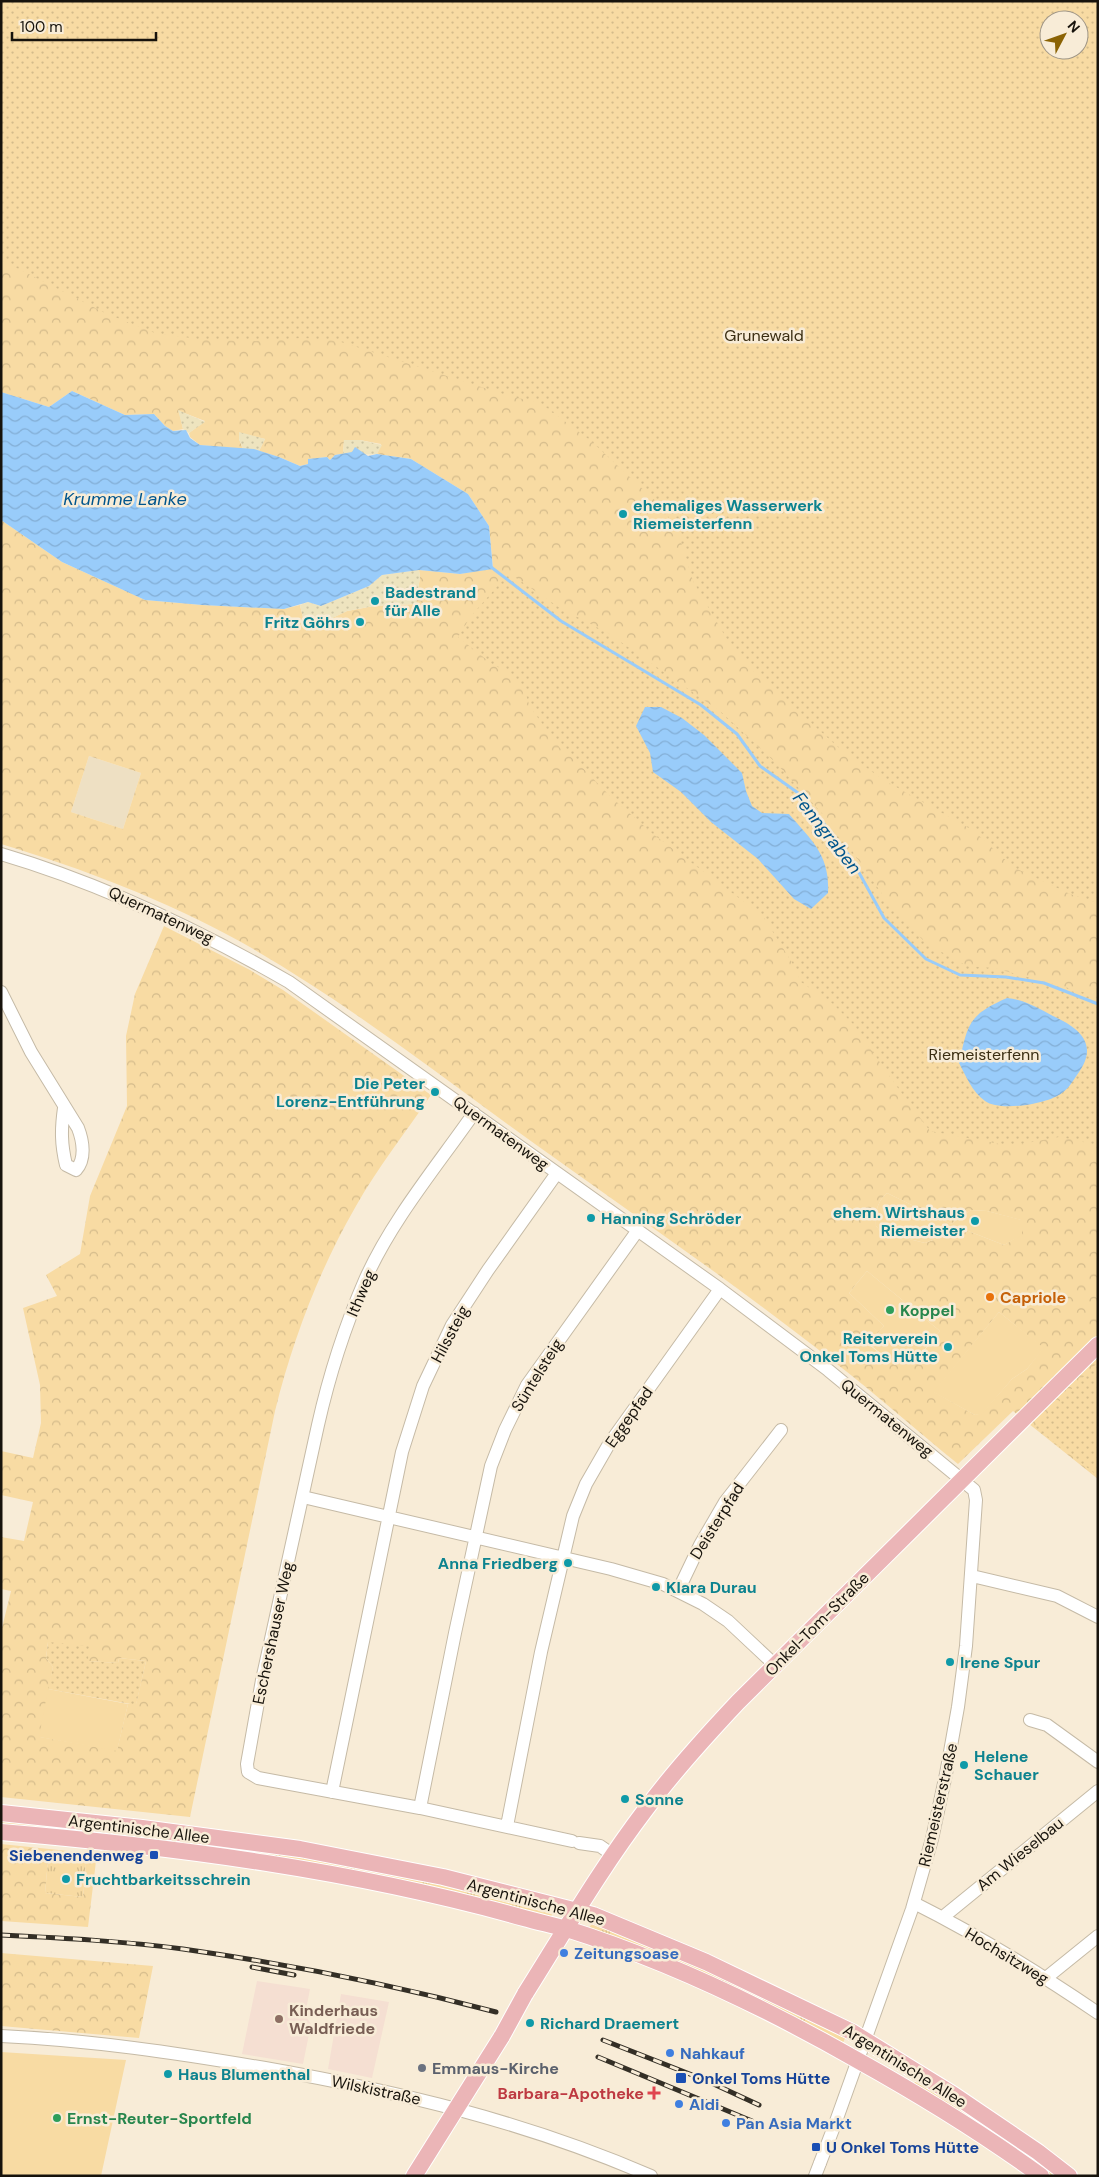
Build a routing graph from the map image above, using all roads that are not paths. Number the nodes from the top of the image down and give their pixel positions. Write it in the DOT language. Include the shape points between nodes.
graph roads {
  1 [pos="2,857"];
  2 [pos="1,992"];
  3 [pos="64,1108"];
  4 [pos="474,1113"];
  5 [pos="557,1173"];
  6 [pos="638,1230"];
  7 [pos="720,1289"];
  8 [pos="1098,1345"];
  9 [pos="781,1430"];
  10 [pos="961,1479"];
  11 [pos="302,1497"];
  12 [pos="389,1517"];
  13 [pos="476,1537"];
  14 [pos="563,1558"];
  15 [pos="972,1576"];
  16 [pos="678,1590"];
  17 [pos="1098,1617"];
  18 [pos="776,1666"];
  19 [pos="1030,1720"];
  20 [pos="1098,1762"];
  21 [pos="1098,1790"];
  22 [pos="332,1792"];
  23 [pos="420,1808"];
  24 [pos="1,1813"];
  25 [pos="507,1826"];
  26 [pos="1,1832"];
  27 [pos="612,1855"];
  28 [pos="914,1903"];
  29 [pos="577,1910"];
  30 [pos="943,1917"];
  31 [pos="566,1929"];
  32 [pos="1098,1936"];
  33 [pos="1046,1978"];
  34 [pos="1098,2013"];
  35 [pos="1,2036"];
  36 [pos="866,2040"];
  37 [pos="857,2060"];
  38 [pos="456,2107"];
  39 [pos="648,2175"];
  40 [pos="414,2176"];
  41 [pos="815,2176"];
  42 [pos="1041,2176"];
  43 [pos="1069,2176"];
  1 -- 4 [label="street, Quermatenweg" via="114,893 222,943 289,982"];
  2 -- 3 [label="street"];
  4 -- 5 [label="street, Quermatenweg"];
  4 -- 11 [label="street, Ithweg" via="396,1225 365,1279 325,1394"];
  5 -- 6 [label="street, Quermatenweg"];
  5 -- 12 [label="street, Hilssteig" via="452,1325 423,1386 412,1419"];
  6 -- 7 [label="street, Quermatenweg"];
  6 -- 13 [label="street, Süntelsteig" via="553,1348 516,1407 491,1466"];
  7 -- 10 [label="street, Quermatenweg" via="828,1370"];
  7 -- 14 [label="street, Eggepfad" via="609,1444 586,1484 573,1516"];
  8 -- 10 [label="main road, Onkel-Tom-Straße"];
  9 -- 16 [label="street, Deisterpfad" via="725,1502"];
  10 -- 15 [label="street, Riemeisterstraße" via="972,1486 976,1494"];
  10 -- 18 [label="main road, Onkel-Tom-Straße"];
  11 -- 12 [label="street"];
  11 -- 22 [label="street, Eschershauser Weg" via="246,1764 248,1772 258,1778"];
  12 -- 13 [label="street"];
  12 -- 22 [label="street"];
  13 -- 14 [label="street"];
  13 -- 23 [label="street"];
  14 -- 16 [label="street"];
  14 -- 25 [label="street"];
  15 -- 17 [label="street" via="1057,1596"];
  15 -- 28 [label="street, Riemeisterstraße" via="962,1681 946,1774"];
  16 -- 18 [label="street" via="728,1621"];
  18 -- 27 [label="main road, Onkel-Tom-Straße" via="687,1758"];
  19 -- 20 [label="street" via="1047,1725"];
  21 -- 30 [label="street, Am Wieselbau"];
  22 -- 23 [label="street, Eschershauser Weg"];
  23 -- 25 [label="street, Eschershauser Weg"];
  24 -- 29 [label="main road, Argentinische Allee" via="300,1849 443,1877"];
  25 -- 27 [label="street, Eschershauser Weg" via="600,1846"];
  26 -- 31 [label="main road, Argentinische Allee" via="154,1847 298,1868 442,1896"];
  27 -- 29 [label="main road, Onkel-Tom-Straße"];
  28 -- 30 [label="street, Hochsitzweg"];
  28 -- 36 [label="street, Riemeisterstraße"];
  29 -- 31 [label="main road, Onkel-Tom-Straße"];
  29 -- 36 [label="main road, Argentinische Allee" via="706,1962"];
  30 -- 33 [label="street, Hochsitzweg"];
  31 -- 37 [label="main road, Argentinische Allee" via="719,1987"];
  31 -- 38 [label="main road, Onkel-Tom-Straße, bridge"];
  32 -- 33 [label="street"];
  33 -- 34 [label="street, Hochsitzweg"];
  35 -- 38 [label="street, Wilskistraße" via="142,2048 306,2075"];
  36 -- 37 [label="street, Riemeisterstraße"];
  36 -- 43 [label="main road, Argentinische Allee" via="954,2095"];
  37 -- 41 [label="street, Riemeisterstraße, bridge"];
  37 -- 42 [label="main road, Argentinische Allee" via="938,2107"];
  38 -- 39 [label="street, Wilskistraße" via="556,2138"];
  38 -- 40 [label="main road"];
}
